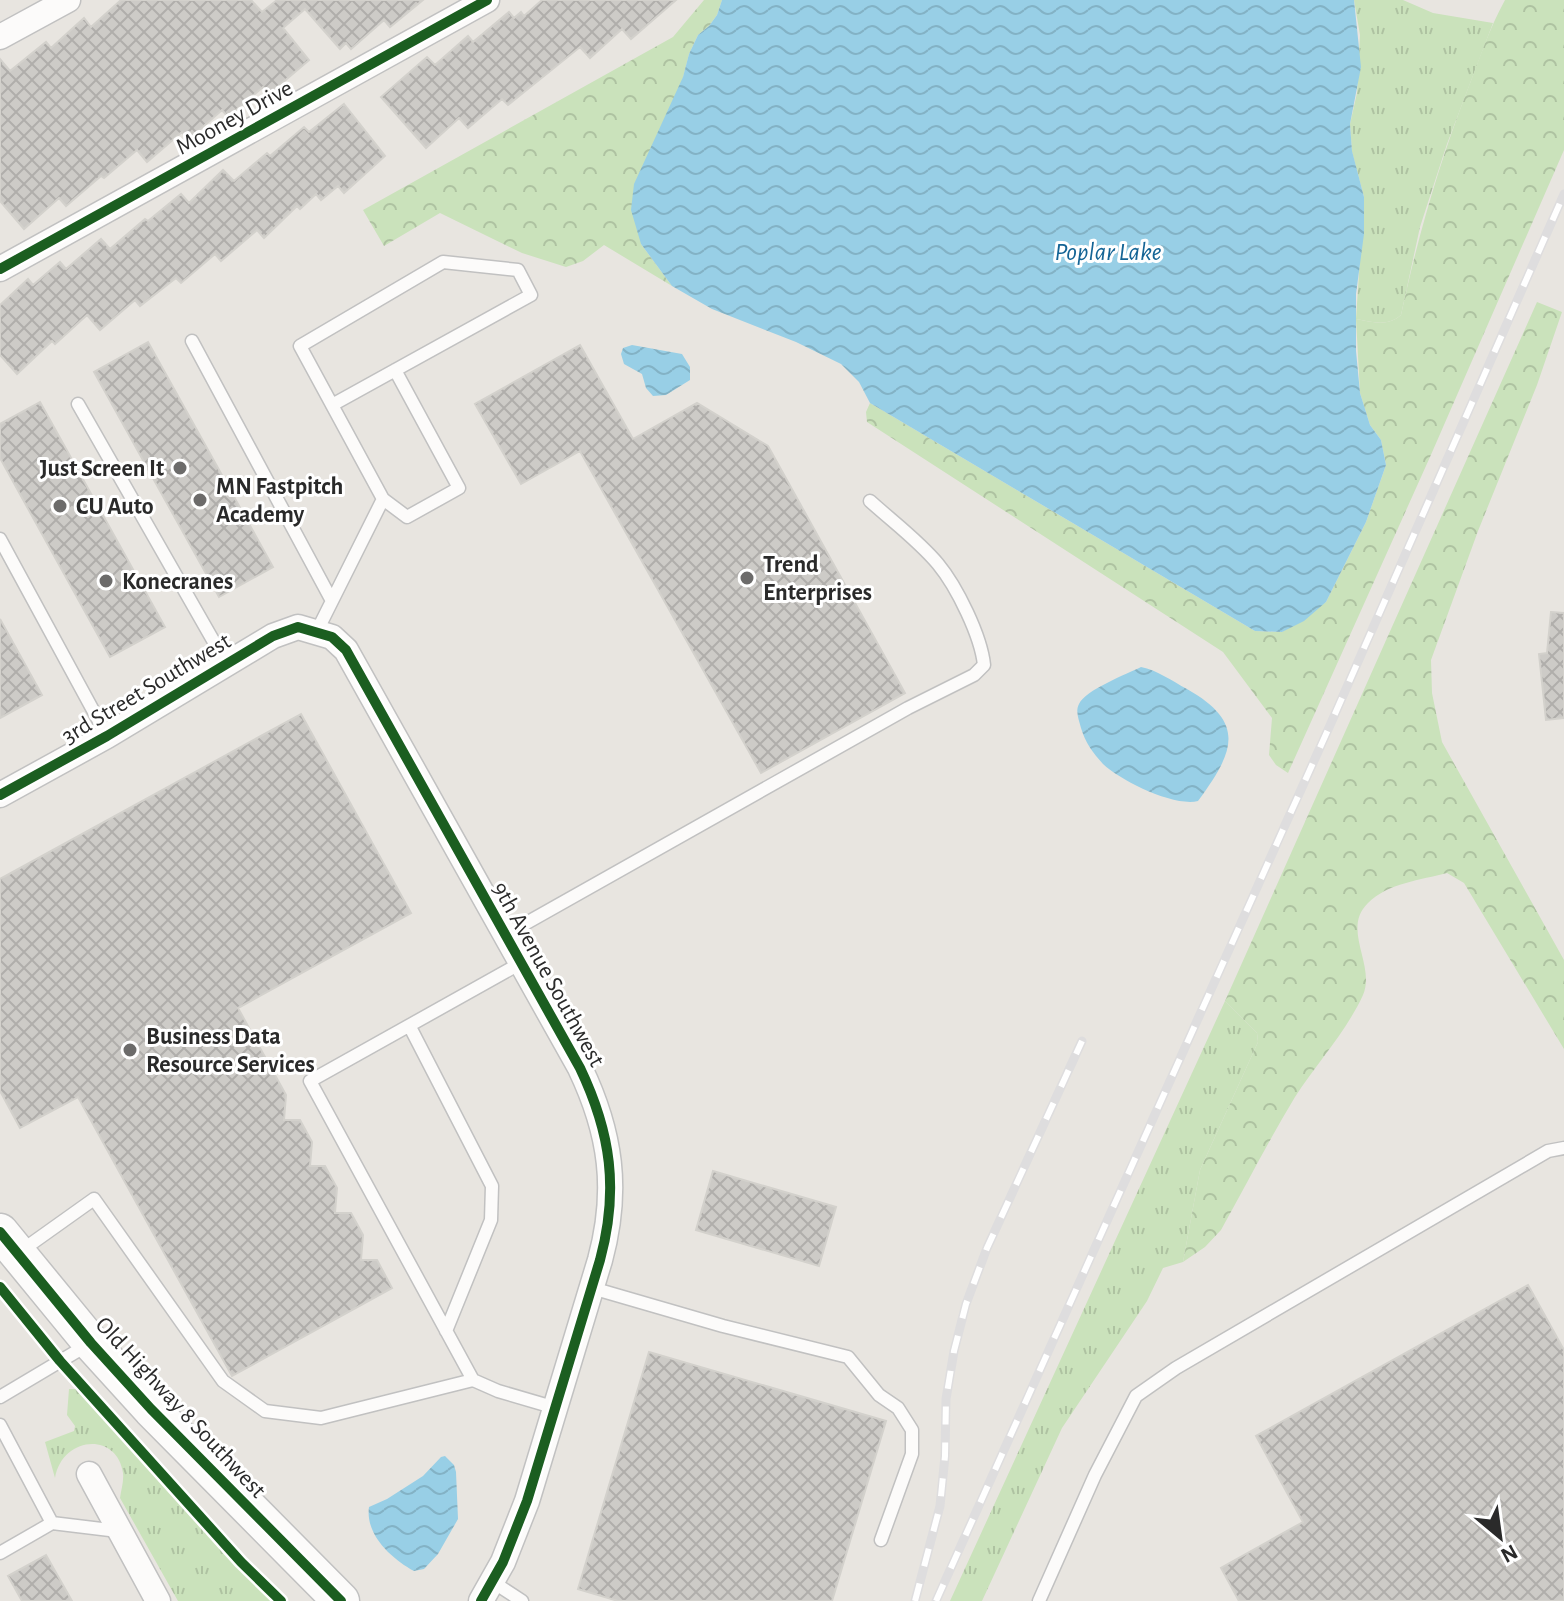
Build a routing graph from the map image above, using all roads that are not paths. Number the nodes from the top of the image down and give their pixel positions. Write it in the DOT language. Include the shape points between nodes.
graph roads {
  1 [pos="68,0"];
  2 [pos="487,0"];
  3 [pos="0,37"];
  4 [pos="0,269"];
  5 [pos="192,341"];
  6 [pos="395,370"];
  7 [pos="78,404"];
  8 [pos="332,405"];
  9 [pos="383,499"];
  10 [pos="870,501"];
  11 [pos="0,539"];
  12 [pos="332,601"];
  13 [pos="316,633"];
  14 [pos="226,663"];
  15 [pos="107,736"];
  16 [pos="0,795"];
  17 [pos="505,935"];
  18 [pos="521,963"];
  19 [pos="410,1027"];
  20 [pos="1564,1148"];
  21 [pos="9,1243"];
  22 [pos="592,1288"];
  23 [pos="446,1331"];
  24 [pos="91,1343"];
  25 [pos="473,1380"];
  26 [pos="0,1397"];
  27 [pos="556,1408"];
  28 [pos="0,1425"];
  29 [pos="89,1474"];
  30 [pos="52,1523"];
  31 [pos="118,1531"];
  32 [pos="881,1540"];
  33 [pos="0,1553"];
  34 [pos="487,1592"];
  35 [pos="158,1601"];
  36 [pos="341,1601"];
  37 [pos="522,1601"];
  38 [pos="1039,1601"];
  1 -- 3 [label="street"];
  2 -- 4 [label="street, Mooney Drive"];
  5 -- 12 [label="lane"];
  6 -- 8 [label="lane"];
  6 -- 8 [label="lane" via="531,295 518,270 443,262 300,346"];
  6 -- 9 [label="lane" via="459,488 407,517"];
  7 -- 14 [label="lane"];
  8 -- 9 [label="lane"];
  9 -- 12 [label="lane"];
  10 -- 17 [label="lane" via="939,565 975,627 984,665"];
  11 -- 15 [label="lane"];
  12 -- 13 [label="lane"];
  13 -- 14 [label="street, 3rd Street Southwest" via="298,627"];
  13 -- 17 [label="street, 9th Avenue Southwest" via="332,637 346,650"];
  14 -- 15 [label="street, 3rd Street Southwest"];
  15 -- 16 [label="street, 3rd Street Southwest"];
  17 -- 18 [label="street, 9th Avenue Southwest"];
  18 -- 19 [label="lane"];
  18 -- 22 [label="street, 9th Avenue Southwest" via="580,1068 605,1130 608,1229"];
  19 -- 23 [label="lane" via="492,1186 491,1220"];
  19 -- 23 [label="lane" via="310,1081"];
  20 -- 38 [label="lane" via="1548,1151 1136,1396"];
  21 -- 24 [label="street, Old Highway 8 Southwest"];
  21 -- 25 [label="lane" via="94,1199 223,1381 265,1411 321,1418"];
  22 -- 27 [label="street, 9th Avenue Southwest"];
  22 -- 32 [label="lane" via="848,1357 912,1430 912,1454"];
  23 -- 25 [label="lane"];
  24 -- 26 [label="lane"];
  24 -- 36 [label="street, Old Highway 8 Southwest"];
  25 -- 27 [label="lane"];
  27 -- 34 [label="street, 9th Avenue Southwest" via="527,1501"];
  28 -- 30 [label="lane"];
  29 -- 31 [label="street"];
  30 -- 31 [label="lane"];
  30 -- 33 [label="lane"];
  31 -- 35 [label="street"];
  34 -- 37 [label="lane"];
}
